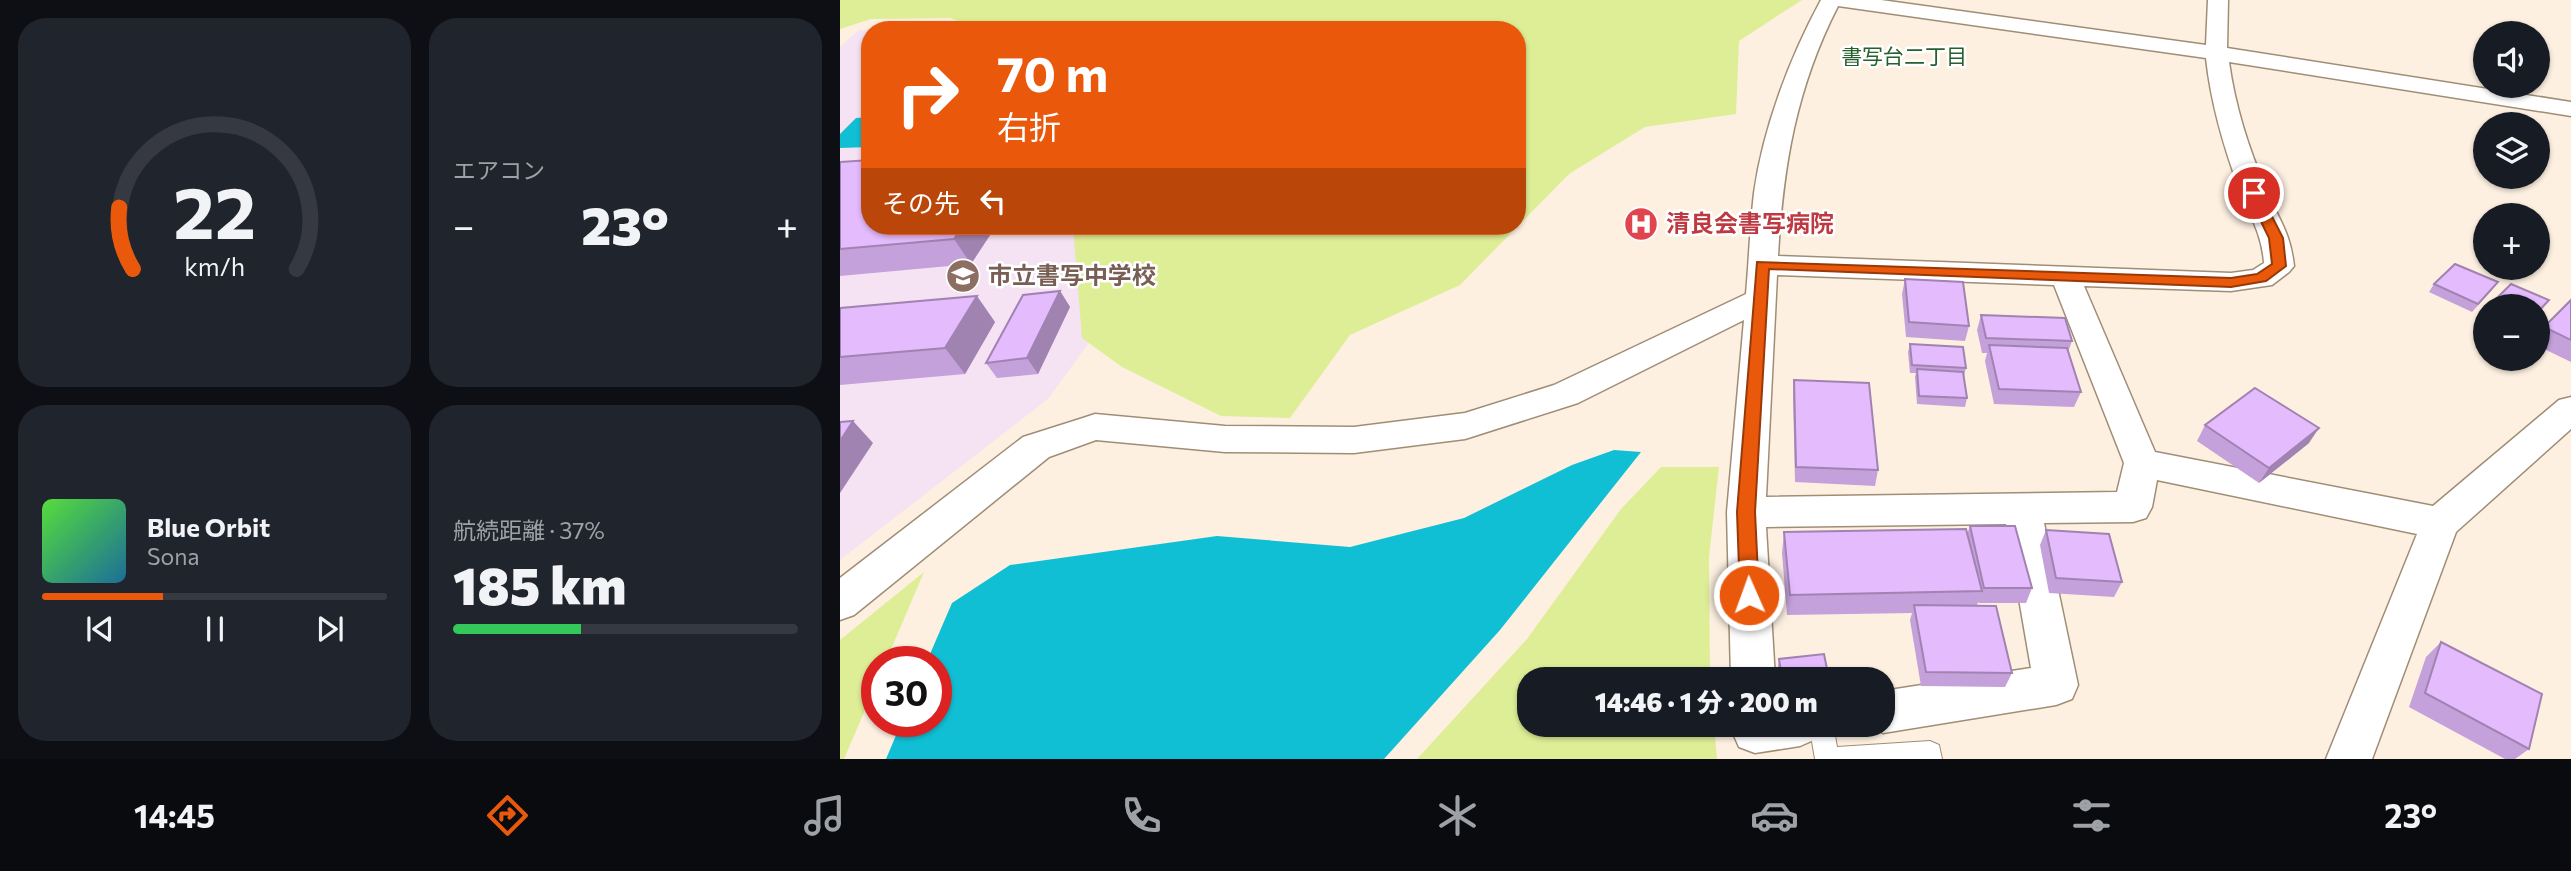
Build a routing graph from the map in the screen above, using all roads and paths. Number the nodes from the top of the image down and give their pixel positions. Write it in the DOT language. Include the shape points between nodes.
graph roads {
  1 [pos="1831,0"];
  2 [pos="1838,0"];
  3 [pos="2218,0"];
  4 [pos="2216,53"];
  5 [pos="2571,109"];
  6 [pos="2064,275"];
  7 [pos="1762,282"];
  8 [pos="2571,409"];
  9 [pos="2142,463"];
  10 [pos="2022,509"];
  11 [pos="1746,512"];
  12 [pos="2440,523"];
  13 [pos="840,603"];
  14 [pos="1752,667"];
  15 [pos="1895,710"];
  16 [pos="1824,737"];
  17 [pos="1829,759"];
  18 [pos="1930,759"];
  19 [pos="2349,759"];
  1 -- 7 [label="street" via="1807,46 1787,106 1768,190"];
  2 -- 4 [label="street"];
  3 -- 4 [label="street"];
  4 -- 5 [label="street"];
  4 -- 6 [label="street" via="2230,125 2276,238 2279,266 2261,278 2231,282"];
  6 -- 7 [label="street"];
  6 -- 9 [label="street"];
  7 -- 11 [label="street"];
  7 -- 13 [label="street" via="1566,394 1465,426 1354,440 1225,439 1095,427 1036,447"];
  8 -- 12 [label="street"];
  9 -- 10 [label="street" via="2133,507"];
  9 -- 12 [label="street"];
  10 -- 11 [label="street"];
  10 -- 15 [label="street" via="2056,685"];
  11 -- 14 [label="street"];
  12 -- 19 [label="street"];
  16 -- 17 [label="lane"];
  17 -- 18 [label="lane" via="1930,753"];
}
